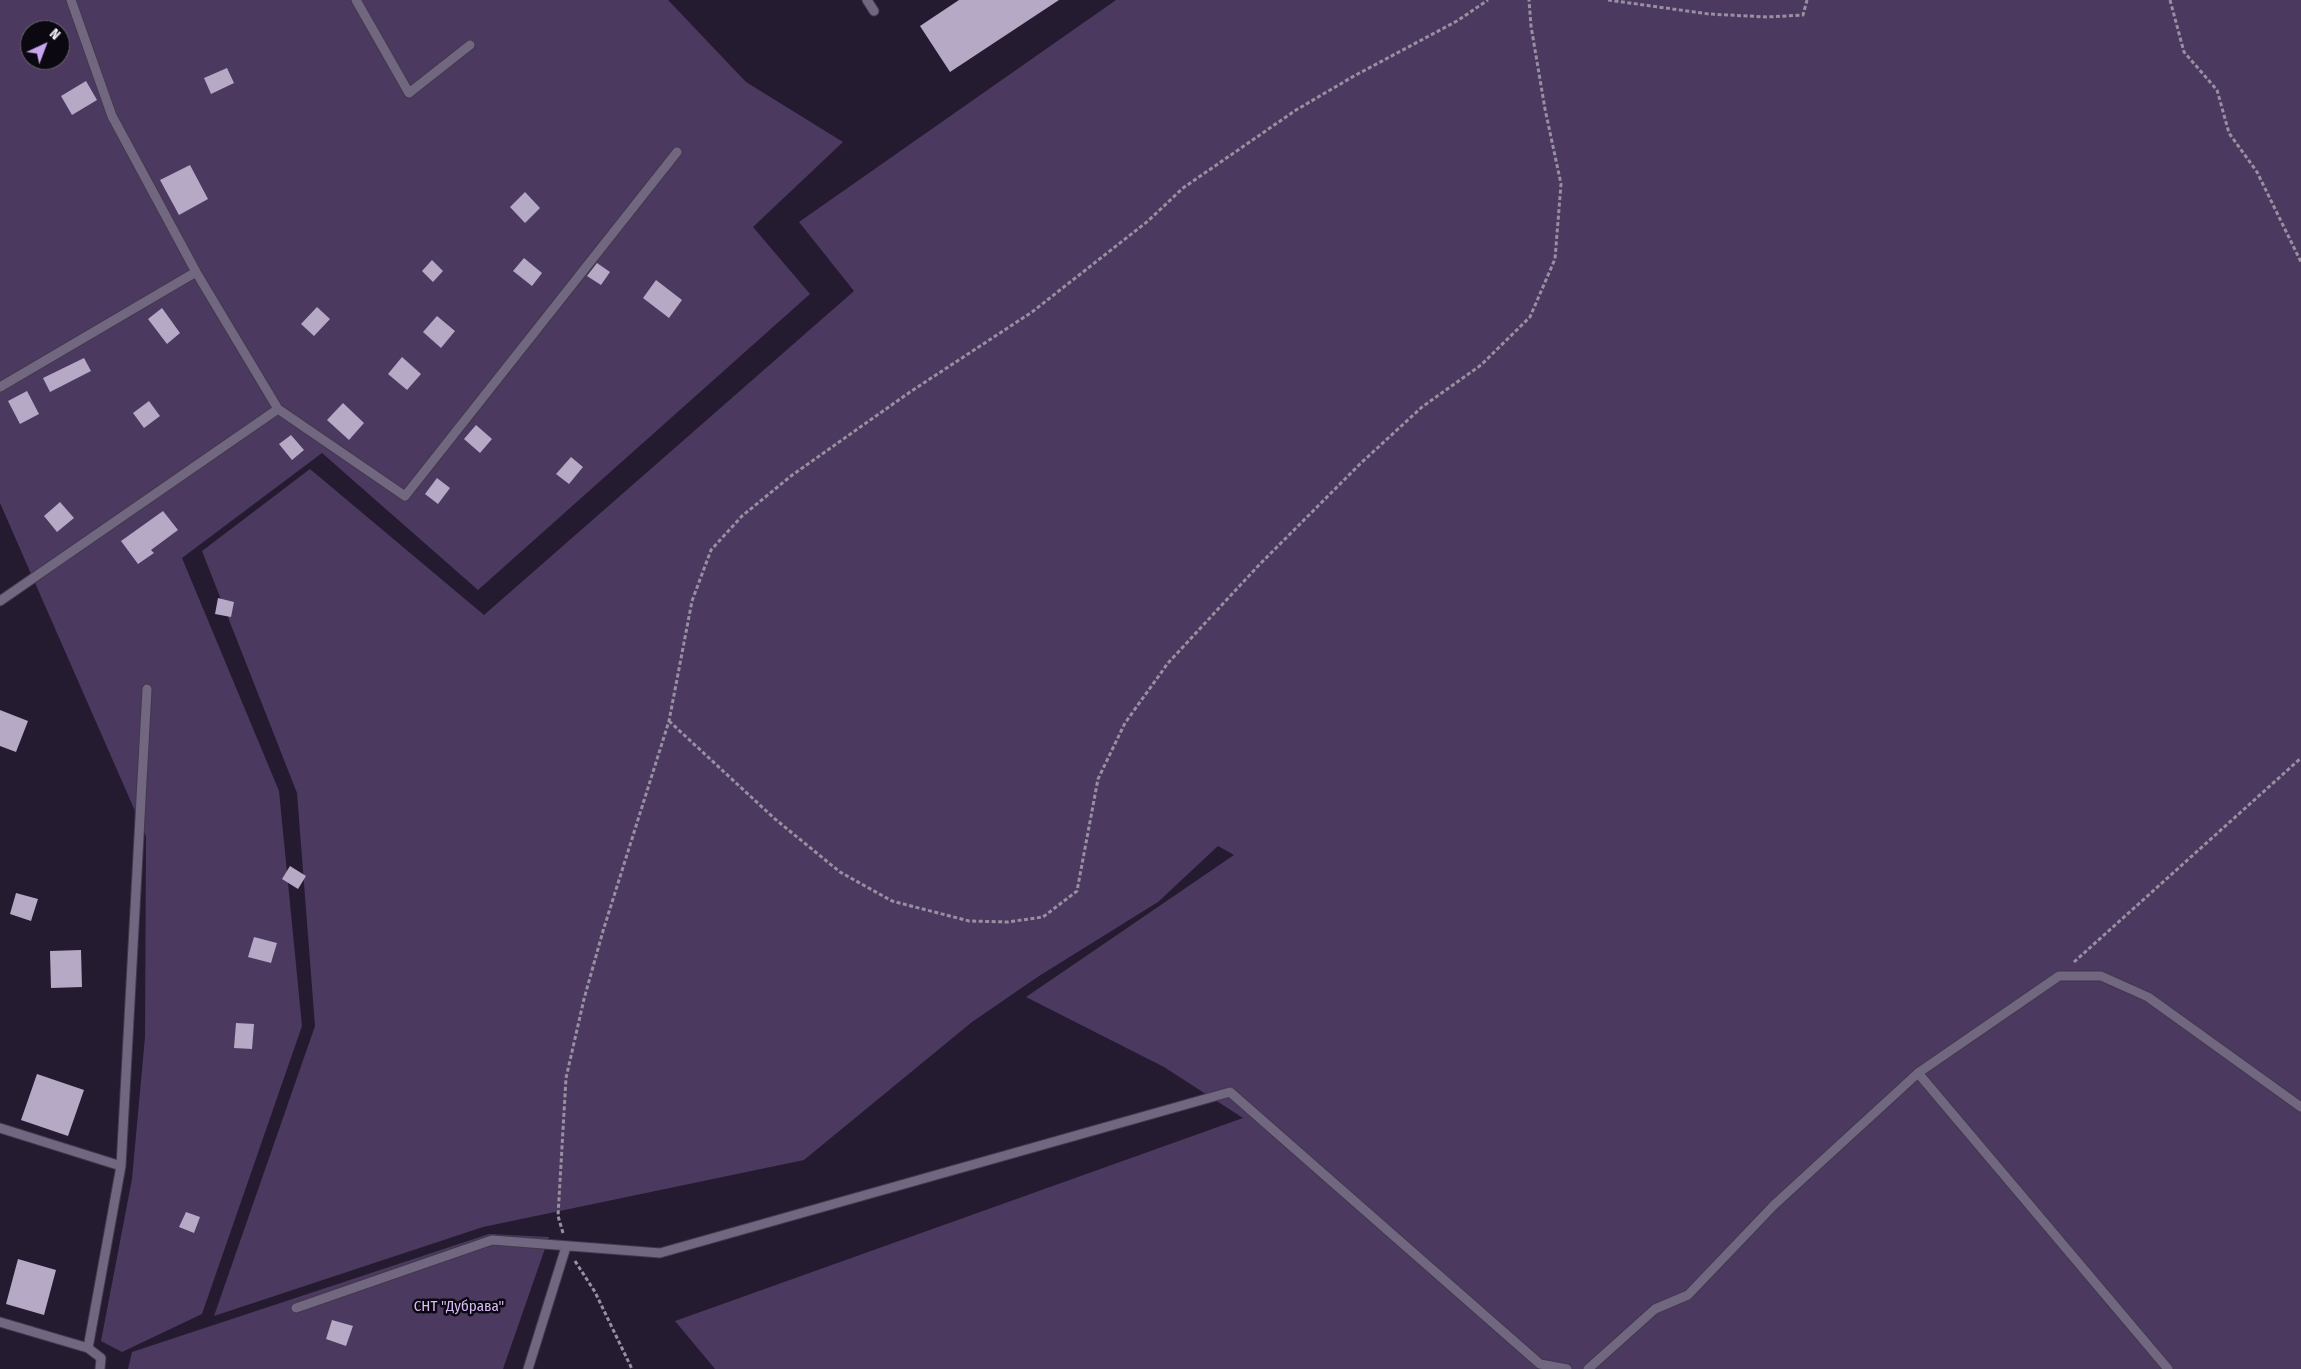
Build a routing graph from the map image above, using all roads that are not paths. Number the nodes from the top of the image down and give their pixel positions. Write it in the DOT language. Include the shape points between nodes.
graph roads {
  1 [pos="71,0"];
  2 [pos="356,0"];
  3 [pos="867,0"];
  4 [pos="874,11"];
  5 [pos="470,45"];
  6 [pos="677,152"];
  7 [pos="196,272"];
  8 [pos="0,387"];
  9 [pos="278,410"];
  10 [pos="0,601"];
  11 [pos="147,689"];
  12 [pos="1918,1073"];
  13 [pos="2301,1107"];
  14 [pos="0,1128"];
  15 [pos="122,1166"];
  16 [pos="566,1247"];
  17 [pos="296,1308"];
  18 [pos="0,1322"];
  19 [pos="88,1348"];
  20 [pos="100,1369"];
  21 [pos="528,1369"];
  22 [pos="1567,1369"];
  23 [pos="1588,1369"];
  24 [pos="2168,1369"];
  1 -- 7 [label="lane" via="112,116"];
  2 -- 5 [label="lane" via="409,93"];
  3 -- 4 [label="lane"];
  6 -- 9 [label="lane" via="405,496"];
  7 -- 8 [label="lane"];
  7 -- 9 [label="lane"];
  9 -- 10 [label="lane"];
  11 -- 15 [label="lane"];
  12 -- 13 [label="lane" via="2058,976 2101,976 2148,997"];
  12 -- 23 [label="lane" via="1774,1205 1688,1295 1654,1309"];
  12 -- 24 [label="lane"];
  14 -- 15 [label="lane"];
  15 -- 19 [label="lane"];
  16 -- 17 [label="lane" via="492,1240"];
  16 -- 21 [label="lane"];
  16 -- 22 [label="lane" via="660,1253 1230,1092 1540,1364"];
  18 -- 19 [label="lane"];
  19 -- 20 [label="lane" via="101,1358"];
}
